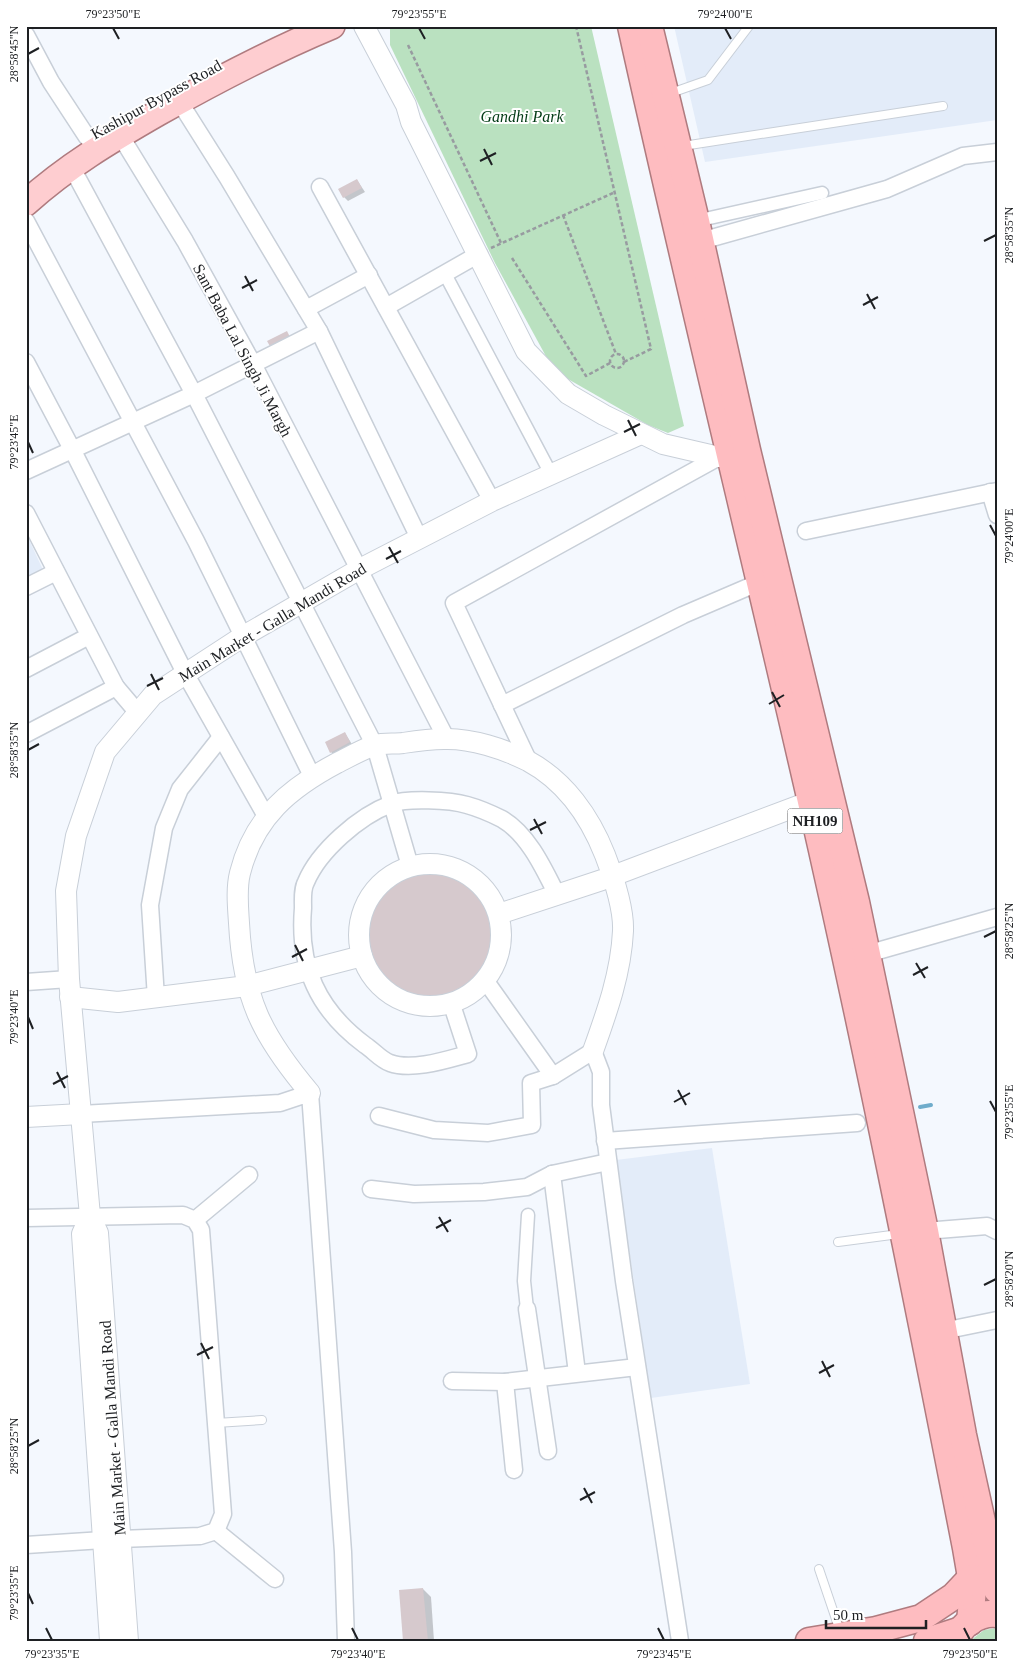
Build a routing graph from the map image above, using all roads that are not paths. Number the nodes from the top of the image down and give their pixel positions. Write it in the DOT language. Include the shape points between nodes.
graph roads {
  1 [pos="294,26"];
  2 [pos="332,26"];
  3 [pos="349,26"];
  4 [pos="364,26"];
  5 [pos="631,26"];
  6 [pos="649,26"];
  7 [pos="748,26"];
  8 [pos="26,35"];
  9 [pos="175,95"];
  10 [pos="666,95"];
  11 [pos="943,106"];
  12 [pos="411,122"];
  13 [pos="116,129"];
  14 [pos="91,143"];
  15 [pos="678,147"];
  16 [pos="997,152"];
  17 [pos="68,159"];
  18 [pos="26,184"];
  19 [pos="320,187"];
  20 [pos="822,192"];
  21 [pos="26,203"];
  22 [pos="26,221"];
  23 [pos="698,231"];
  24 [pos="479,254"];
  25 [pos="444,274"];
  26 [pos="369,275"];
  27 [pos="386,307"];
  28 [pos="306,309"];
  29 [pos="319,331"];
  30 [pos="26,362"];
  31 [pos="253,364"];
  32 [pos="194,394"];
  33 [pos="604,415"];
  34 [pos="133,423"];
  35 [pos="641,434"];
  36 [pos="73,451"];
  37 [pos="602,451"];
  38 [pos="732,454"];
  39 [pos="26,471"];
  40 [pos="551,474"];
  41 [pos="994,492"];
  42 [pos="492,501"];
  43 [pos="26,513"];
  44 [pos="997,515"];
  45 [pos="806,532"];
  46 [pos="419,538"];
  47 [pos="358,570"];
  48 [pos="56,572"];
  49 [pos="760,582"];
  50 [pos="26,587"];
  51 [pos="302,602"];
  52 [pos="89,636"];
  53 [pos="242,637"];
  54 [pos="26,669"];
  55 [pos="185,674"];
  56 [pos="116,687"];
  57 [pos="502,705"];
  58 [pos="138,713"];
  59 [pos="26,734"];
  60 [pos="221,737"];
  61 [pos="446,738"];
  62 [pos="375,746"];
  63 [pos="529,762"];
  64 [pos="312,776"];
  65 [pos="821,798"];
  66 [pos="392,804"];
  67 [pos="266,818"];
  68 [pos="410,866"];
  69 [pos="613,875"];
  70 [pos="557,895"];
  71 [pos="845,904"];
  72 [pos="499,914"];
  73 [pos="997,917"];
  74 [pos="867,954"];
  75 [pos="362,956"];
  76 [pos="307,971"];
  77 [pos="485,980"];
  78 [pos="26,982"];
  79 [pos="247,986"];
  80 [pos="70,988"];
  81 [pos="156,998"];
  82 [pos="451,1002"];
  83 [pos="593,1051"];
  84 [pos="553,1076"];
  85 [pos="310,1093"];
  86 [pos="81,1114"];
  87 [pos="379,1116"];
  88 [pos="26,1117"];
  89 [pos="857,1123"];
  90 [pos="606,1140"];
  91 [pos="608,1162"];
  92 [pos="552,1174"];
  93 [pos="249,1175"];
  94 [pos="371,1190"];
  95 [pos="528,1215"];
  96 [pos="90,1216"];
  97 [pos="26,1218"];
  98 [pos="195,1220"];
  99 [pos="997,1231"];
  100 [pos="914,1232"];
  101 [pos="838,1242"];
  102 [pos="527,1309"];
  103 [pos="997,1320"];
  104 [pos="943,1331"];
  105 [pos="637,1367"];
  106 [pos="577,1373"];
  107 [pos="537,1377"];
  108 [pos="452,1381"];
  109 [pos="505,1382"];
  110 [pos="262,1420"];
  111 [pos="216,1423"];
  112 [pos="954,1437"];
  113 [pos="548,1451"];
  114 [pos="514,1470"];
  115 [pos="990,1524"];
  116 [pos="216,1531"];
  117 [pos="112,1539"];
  118 [pos="26,1545"];
  119 [pos="997,1547"];
  120 [pos="819,1569"];
  121 [pos="971,1578"];
  122 [pos="275,1579"];
  123 [pos="997,1590"];
  124 [pos="997,1614"];
  125 [pos="961,1631"];
  126 [pos="842,1638"];
  127 [pos="110,1641"];
  128 [pos="128,1641"];
  129 [pos="346,1641"];
  130 [pos="680,1641"];
  131 [pos="808,1641"];
  132 [pos="927,1641"];
  1 -- 9 [label="main road, Kashipur Bypass Road"];
  2 -- 9 [label="main road"];
  3 -- 12 [label="street" via="396,113"];
  4 -- 12 [label="street" via="406,105"];
  5 -- 38 [label="highway, NH109"];
  6 -- 10 [label="highway, NH109"];
  7 -- 10 [label="lane" via="708,80"];
  8 -- 14 [label="street" via="51,82"];
  9 -- 13 [label="main road, Kashipur Bypass Road"];
  9 -- 28 [label="street"];
  10 -- 15 [label="highway, NH109"];
  11 -- 15 [label="lane"];
  12 -- 24 [label="street"];
  13 -- 14 [label="main road, Kashipur Bypass Road"];
  13 -- 31 [label="street, Sant Baba Lal Singh Ji Margh" via="185,241"];
  14 -- 17 [label="main road, Kashipur Bypass Road"];
  15 -- 23 [label="highway, NH109"];
  16 -- 23 [label="street" via="963,156 887,189"];
  17 -- 18 [label="main road, Kashipur Bypass Road"];
  17 -- 21 [label="main road"];
  17 -- 32 [label="street"];
  19 -- 26 [label="street"];
  20 -- 23 [label="street"];
  22 -- 34 [label="street"];
  23 -- 38 [label="highway, NH109"];
  24 -- 25 [label="street"];
  24 -- 33 [label="street" via="526,351 568,394"];
  25 -- 27 [label="street"];
  25 -- 40 [label="street"];
  26 -- 27 [label="street"];
  26 -- 28 [label="street"];
  27 -- 42 [label="street"];
  28 -- 29 [label="street"];
  29 -- 31 [label="street"];
  29 -- 46 [label="street"];
  30 -- 36 [label="street"];
  31 -- 32 [label="street"];
  31 -- 47 [label="street, Sant Baba Lal Singh Ji Margh"];
  32 -- 34 [label="street"];
  32 -- 51 [label="street"];
  33 -- 35 [label="street"];
  33 -- 37 [label="street"];
  34 -- 36 [label="street"];
  34 -- 53 [label="street" via="196,541"];
  35 -- 37 [label="street, Main Market - Galla Mandi Road"];
  35 -- 38 [label="street" via="663,444"];
  36 -- 39 [label="street"];
  36 -- 55 [label="street"];
  37 -- 40 [label="street, Main Market - Galla Mandi Road"];
  38 -- 49 [label="highway, NH109"];
  38 -- 57 [label="street" via="454,602"];
  38 -- 65 [label="highway, NH109"];
  40 -- 42 [label="street, Main Market - Galla Mandi Road"];
  41 -- 44 [label="street"];
  41 -- 45 [label="street"];
  42 -- 46 [label="street, Main Market - Galla Mandi Road"];
  43 -- 48 [label="street"];
  46 -- 47 [label="street, Main Market - Galla Mandi Road"];
  47 -- 51 [label="street, Main Market - Galla Mandi Road"];
  47 -- 61 [label="street, Sant Baba Lal Singh Ji Margh"];
  48 -- 50 [label="street"];
  48 -- 52 [label="street"];
  49 -- 57 [label="street" via="683,615"];
  49 -- 65 [label="highway, NH109"];
  51 -- 53 [label="street, Main Market - Galla Mandi Road"];
  51 -- 62 [label="street"];
  52 -- 54 [label="street"];
  52 -- 56 [label="street"];
  53 -- 55 [label="street, Main Market - Galla Mandi Road"];
  53 -- 64 [label="street"];
  55 -- 58 [label="street, Main Market - Galla Mandi Road" via="153,695"];
  55 -- 60 [label="street"];
  56 -- 58 [label="street"];
  56 -- 59 [label="street"];
  57 -- 63 [label="street"];
  58 -- 80 [label="street, Main Market - Galla Mandi Road" via="105,752 76,836 66,891"];
  60 -- 67 [label="street"];
  60 -- 81 [label="street" via="180,789 164,828 150,905"];
  61 -- 62 [label="street"];
  61 -- 63 [label="street" via="492,746"];
  62 -- 64 [label="street"];
  62 -- 66 [label="street"];
  63 -- 69 [label="street" via="566,790 594,827"];
  64 -- 67 [label="street" via="280,800"];
  65 -- 69 [label="street"];
  65 -- 71 [label="highway, NH109"];
  66 -- 68 [label="street"];
  66 -- 70 [label="street" via="428,801 466,805 503,820 527,843"];
  66 -- 76 [label="street" via="360,822 328,848 305,883 301,934"];
  67 -- 79 [label="street" via="257,830 240,873 240,948"];
  68 -- 72 [label="street" via="454,867 474,878 490,894"];
  68 -- 75 [label="street" via="379,886 363,911 359,934"];
  69 -- 70 [label="street"];
  69 -- 83 [label="street" via="623,928 620,955 610,1003"];
  70 -- 72 [label="street"];
  71 -- 74 [label="highway, NH109"];
  71 -- 100 [label="highway, NH109"];
  72 -- 77 [label="street" via="502,939 496,963"];
  73 -- 74 [label="street"];
  74 -- 100 [label="highway, NH109"];
  75 -- 76 [label="street"];
  75 -- 82 [label="street" via="373,978 391,995 414,1004 439,1006"];
  76 -- 79 [label="street"];
  76 -- 82 [label="street" via="321,999 345,1030 390,1063 425,1066 468,1054"];
  77 -- 82 [label="street" via="462,999"];
  77 -- 84 [label="street"];
  78 -- 80 [label="street"];
  79 -- 81 [label="street"];
  79 -- 85 [label="street" via="258,1020 285,1064"];
  80 -- 81 [label="street" via="118,1002"];
  80 -- 86 [label="street, Main Market - Galla Mandi Road"];
  83 -- 84 [label="street"];
  83 -- 90 [label="street" via="601,1072"];
  84 -- 87 [label="street" via="531,1083 532,1126 488,1133 434,1130"];
  85 -- 86 [label="street" via="280,1103"];
  85 -- 129 [label="street" via="343,1542"];
  86 -- 88 [label="street"];
  86 -- 96 [label="street, Main Market - Galla Mandi Road"];
  89 -- 90 [label="street"];
  90 -- 91 [label="street"];
  91 -- 92 [label="street"];
  91 -- 105 [label="street"];
  92 -- 94 [label="street" via="527,1187 484,1192 414,1194"];
  92 -- 106 [label="street"];
  93 -- 98 [label="street"];
  95 -- 102 [label="street" via="524,1282"];
  96 -- 97 [label="street"];
  96 -- 98 [label="street" via="183,1215"];
  96 -- 117 [label="street, Main Market - Galla Mandi Road" via="98,1233"];
  98 -- 111 [label="street" via="201,1230"];
  99 -- 100 [label="street" via="987,1226"];
  100 -- 101 [label="lane"];
  100 -- 104 [label="highway, NH109"];
  100 -- 112 [label="highway, NH109"];
  102 -- 107 [label="street"];
  103 -- 104 [label="street"];
  104 -- 112 [label="highway, NH109"];
  105 -- 106 [label="street"];
  105 -- 130 [label="street"];
  106 -- 107 [label="street"];
  107 -- 109 [label="street"];
  107 -- 113 [label="street"];
  108 -- 109 [label="street"];
  109 -- 114 [label="street"];
  110 -- 111 [label="lane"];
  111 -- 116 [label="street" via="223,1514"];
  112 -- 115 [label="highway, NH109"];
  112 -- 121 [label="highway, NH109"];
  115 -- 119 [label="highway"];
  115 -- 123 [label="highway, NH109"];
  116 -- 117 [label="street" via="200,1536"];
  116 -- 122 [label="street"];
  117 -- 118 [label="street"];
  117 -- 127 [label="street, Main Market - Galla Mandi Road"];
  117 -- 128 [label="street, Main Market - Galla Mandi Road"];
  120 -- 126 [label="lane"];
  121 -- 125 [label="highway, NH109" via="973,1589"];
  121 -- 126 [label="highway" via="954,1596 921,1618"];
  124 -- 125 [label="highway" via="979,1616"];
  125 -- 132 [label="highway"];
  126 -- 131 [label="highway"];
}
